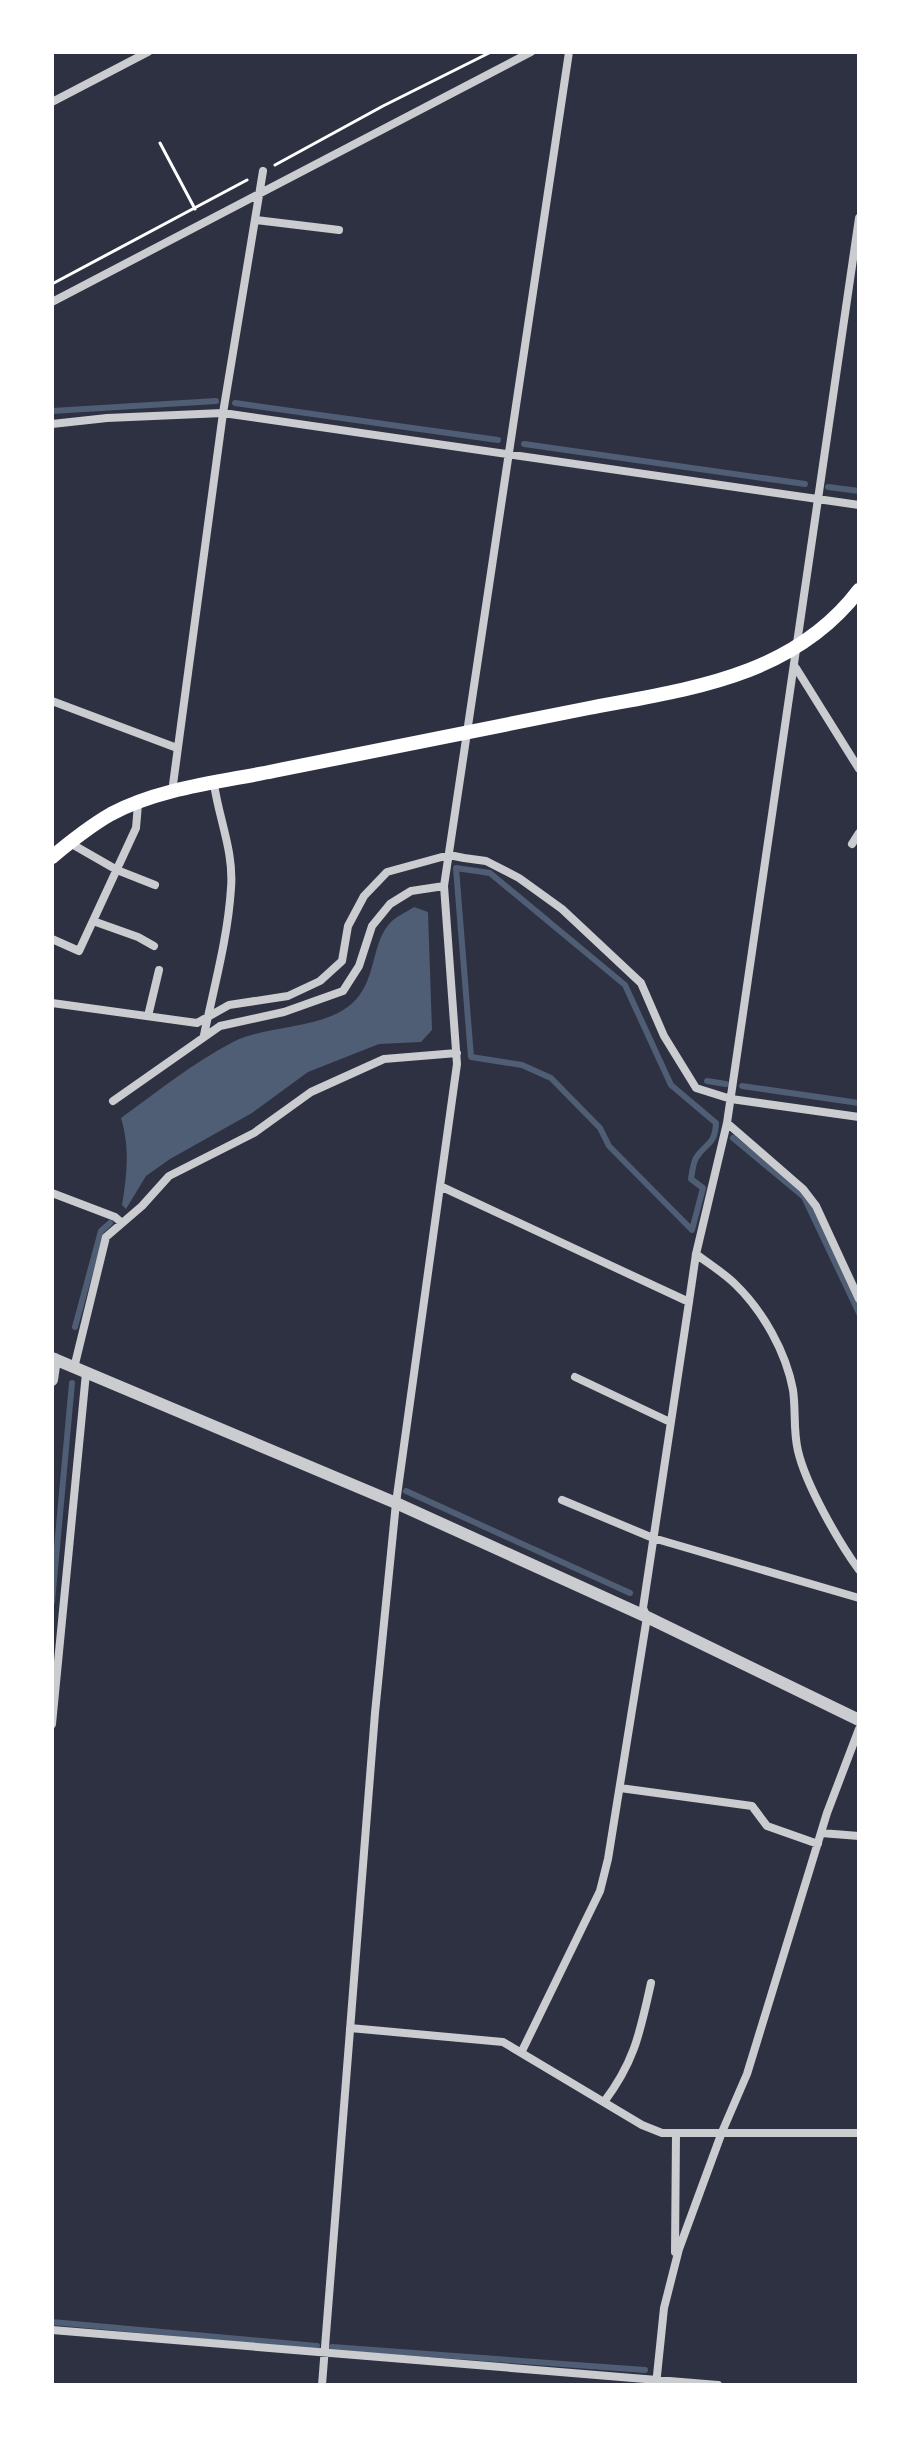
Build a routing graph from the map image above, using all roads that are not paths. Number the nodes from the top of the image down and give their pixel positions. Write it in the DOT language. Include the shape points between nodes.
graph roads {
  1 [pos="148,52"];
  2 [pos="531,52"];
  3 [pos="572,53"];
  4 [pos="52,102"];
  5 [pos="263,171"];
  6 [pos="260,193"];
  7 [pos="859,218"];
  8 [pos="256,220"];
  9 [pos="339,230"];
  10 [pos="52,302"];
  11 [pos="223,413"];
  12 [pos="52,424"];
  13 [pos="508,453"];
  14 [pos="818,498"];
  15 [pos="859,505"];
  16 [pos="859,590"];
  17 [pos="798,647"];
  18 [pos="795,667"];
  19 [pos="52,701"];
  20 [pos="466,731"];
  21 [pos="177,748"];
  22 [pos="859,769"];
  23 [pos="214,784"];
  24 [pos="172,792"];
  25 [pos="138,804"];
  26 [pos="859,833"];
  27 [pos="70,843"];
  28 [pos="852,844"];
  29 [pos="449,855"];
  30 [pos="52,857"];
  31 [pos="117,870"];
  32 [pos="155,885"];
  33 [pos="444,886"];
  34 [pos="93,921"];
  35 [pos="52,939"];
  36 [pos="154,946"];
  37 [pos="159,970"];
  38 [pos="52,1003"];
  39 [pos="148,1016"];
  40 [pos="208,1017"];
  41 [pos="204,1035"];
  42 [pos="457,1053"];
  43 [pos="731,1099"];
  44 [pos="113,1101"];
  45 [pos="859,1117"];
  46 [pos="727,1123"];
  47 [pos="440,1186"];
  48 [pos="52,1193"];
  49 [pos="122,1223"];
  50 [pos="696,1254"];
  51 [pos="859,1299"];
  52 [pos="689,1302"];
  53 [pos="53,1358"];
  54 [pos="80,1371"];
  55 [pos="575,1377"];
  56 [pos="52,1380"];
  57 [pos="670,1422"];
  58 [pos="562,1500"];
  59 [pos="396,1503"];
  60 [pos="653,1538"];
  61 [pos="859,1570"];
  62 [pos="859,1598"];
  63 [pos="647,1617"];
  64 [pos="859,1720"];
  65 [pos="52,1724"];
  66 [pos="859,1729"];
  67 [pos="620,1788"];
  68 [pos="821,1833"];
  69 [pos="859,1836"];
  70 [pos="818,1844"];
  71 [pos="651,1983"];
  72 [pos="350,2028"];
  73 [pos="521,2053"];
  74 [pos="604,2102"];
  75 [pos="722,2132"];
  76 [pos="676,2133"];
  77 [pos="859,2133"];
  78 [pos="675,2266"];
  79 [pos="52,2330"];
  80 [pos="325,2353"];
  81 [pos="657,2382"];
  82 [pos="322,2385"];
  83 [pos="718,2385"];
  1 -- 4 [label="street"];
  2 -- 6 [label="street"];
  3 -- 13 [label="street"];
  5 -- 6 [label="street"];
  6 -- 8 [label="street"];
  6 -- 10 [label="street"];
  7 -- 14 [label="street"];
  8 -- 9 [label="street"];
  8 -- 11 [label="street"];
  11 -- 12 [label="street"];
  11 -- 13 [label="street"];
  11 -- 21 [label="street"];
  13 -- 14 [label="street"];
  13 -- 20 [label="street"];
  14 -- 15 [label="street"];
  14 -- 17 [label="street"];
  16 -- 17 [label="main road"];
  17 -- 18 [label="street"];
  17 -- 20 [label="main road" via="763,666 703,686"];
  18 -- 22 [label="street"];
  18 -- 43 [label="street"];
  19 -- 21 [label="street"];
  20 -- 23 [label="main road"];
  20 -- 29 [label="street"];
  21 -- 24 [label="street"];
  23 -- 24 [label="main road"];
  23 -- 40 [label="street" via="228,843 231,887"];
  24 -- 25 [label="main road"];
  25 -- 27 [label="main road" via="111,814"];
  25 -- 31 [label="street" via="136,828"];
  26 -- 28 [label="street"];
  27 -- 30 [label="main road"];
  27 -- 31 [label="street"];
  29 -- 33 [label="street"];
  29 -- 40 [label="street" via="387,872 364,896 348,926 342,961 320,981 288,996 229,1005"];
  29 -- 43 [label="street" via="486,861 562,909 641,983 664,1036 696,1088"];
  31 -- 32 [label="street"];
  31 -- 34 [label="street"];
  33 -- 41 [label="street" via="411,891 390,904 372,926 359,966 343,991"];
  33 -- 42 [label="street"];
  34 -- 35 [label="street" via="79,951"];
  34 -- 36 [label="street"];
  37 -- 39 [label="street"];
  38 -- 39 [label="street"];
  39 -- 40 [label="street" via="197,1023"];
  40 -- 41 [label="street"];
  41 -- 44 [label="street"];
  42 -- 47 [label="street"];
  42 -- 49 [label="street" via="384,1059 311,1092 254,1133 169,1176"];
  43 -- 45 [label="street"];
  43 -- 46 [label="street"];
  46 -- 50 [label="street"];
  46 -- 51 [label="street" via="816,1206"];
  47 -- 52 [label="street"];
  47 -- 59 [label="street"];
  48 -- 49 [label="street"];
  49 -- 54 [label="street" via="106,1237"];
  50 -- 52 [label="street"];
  50 -- 61 [label="street" via="735,1283 760,1312 778,1346 793,1387 803,1466"];
  52 -- 57 [label="street"];
  53 -- 54 [label="street"];
  53 -- 56 [label="street"];
  54 -- 59 [label="street"];
  54 -- 65 [label="street"];
  55 -- 57 [label="street"];
  57 -- 60 [label="street"];
  58 -- 60 [label="street"];
  59 -- 63 [label="street"];
  59 -- 72 [label="street"];
  60 -- 62 [label="street"];
  60 -- 63 [label="street" via="643,1608"];
  63 -- 64 [label="street"];
  63 -- 67 [label="street"];
  66 -- 68 [label="street"];
  67 -- 70 [label="street" via="752,1806 767,1826"];
  67 -- 73 [label="street" via="600,1891"];
  68 -- 69 [label="street"];
  68 -- 70 [label="street"];
  70 -- 75 [label="street" via="747,2074"];
  71 -- 74 [label="street" via="635,2049 623,2078"];
  72 -- 73 [label="street" via="503,2042"];
  72 -- 80 [label="street"];
  73 -- 74 [label="street"];
  74 -- 76 [label="street" via="652,2129"];
  75 -- 76 [label="street"];
  75 -- 77 [label="street"];
  75 -- 78 [label="street"];
  76 -- 78 [label="street"];
  78 -- 81 [label="street" via="664,2308"];
  79 -- 80 [label="street"];
  80 -- 81 [label="street"];
  80 -- 82 [label="street"];
  81 -- 83 [label="street"];
}
